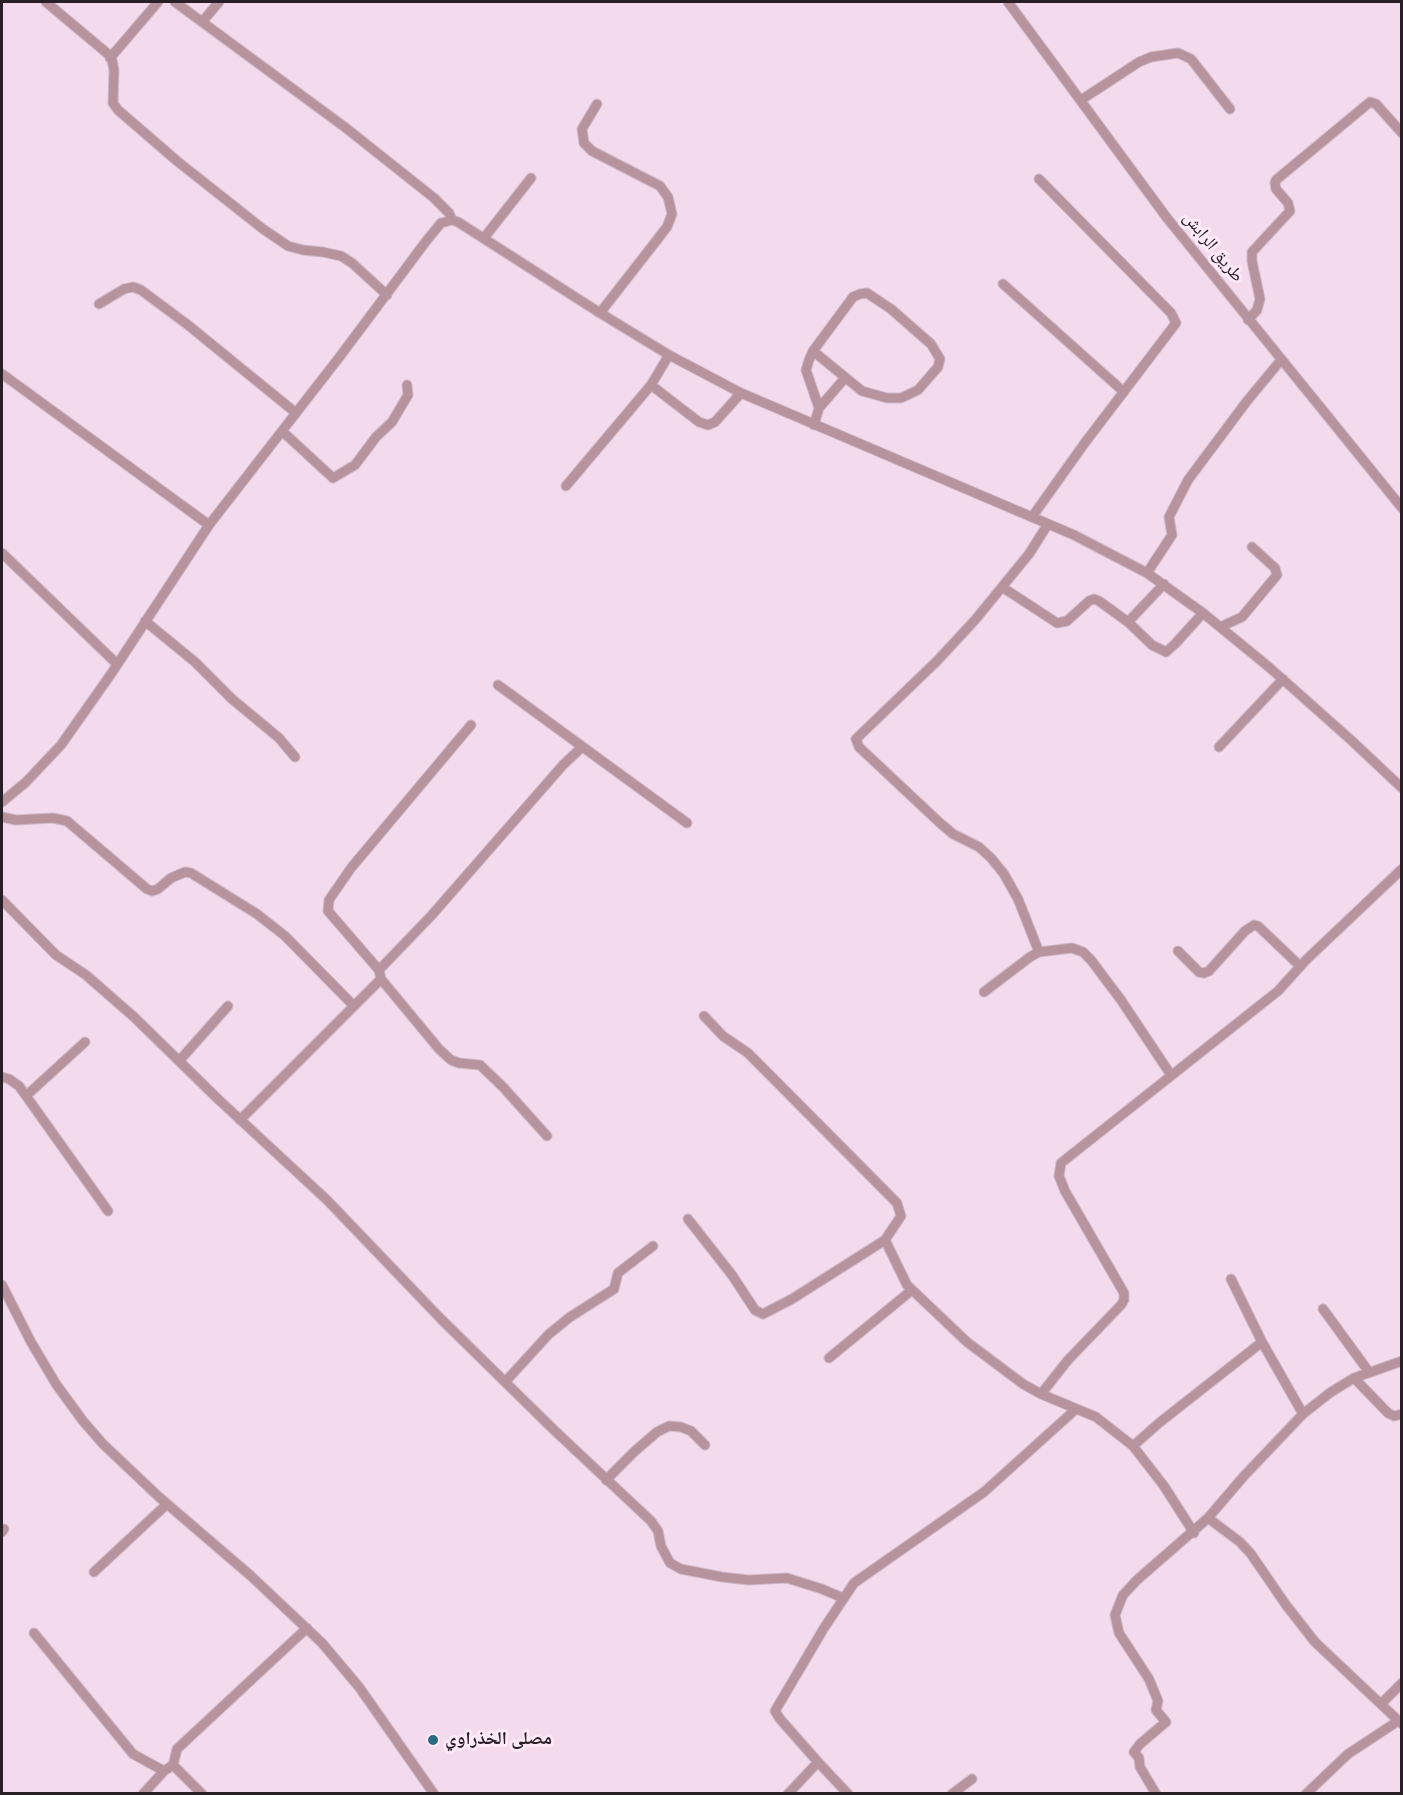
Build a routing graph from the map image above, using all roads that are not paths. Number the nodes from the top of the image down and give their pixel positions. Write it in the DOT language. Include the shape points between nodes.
graph roads {
  1 [pos="46,2"];
  2 [pos="158,2"];
  3 [pos="175,2"];
  4 [pos="219,2"];
  5 [pos="1008,2"];
  6 [pos="202,22"];
  7 [pos="110,58"];
  8 [pos="1081,100"];
  9 [pos="597,104"];
  10 [pos="1230,110"];
  11 [pos="1401,133"];
  12 [pos="531,178"];
  13 [pos="1039,179"];
  14 [pos="452,220"];
  15 [pos="484,238"];
  16 [pos="1003,284"];
  17 [pos="387,295"];
  18 [pos="99,304"];
  19 [pos="600,313"];
  20 [pos="1248,320"];
  21 [pos="813,351"];
  22 [pos="669,355"];
  23 [pos="1281,360"];
  24 [pos="2,374"];
  25 [pos="845,378"];
  26 [pos="407,384"];
  27 [pos="651,385"];
  28 [pos="1125,392"];
  29 [pos="741,393"];
  30 [pos="819,408"];
  31 [pos="296,414"];
  32 [pos="814,424"];
  33 [pos="282,431"];
  34 [pos="566,486"];
  35 [pos="1401,508"];
  36 [pos="1032,518"];
  37 [pos="1048,524"];
  38 [pos="209,525"];
  39 [pos="1252,547"];
  40 [pos="2,553"];
  41 [pos="1147,573"];
  42 [pos="1164,584"];
  43 [pos="1002,587"];
  44 [pos="1203,614"];
  45 [pos="145,621"];
  46 [pos="1128,622"];
  47 [pos="1220,627"];
  48 [pos="117,664"];
  49 [pos="1283,679"];
  50 [pos="498,685"];
  51 [pos="471,725"];
  52 [pos="582,747"];
  53 [pos="1219,747"];
  54 [pos="295,757"];
  55 [pos="1401,788"];
  56 [pos="2,800"];
  57 [pos="2,817"];
  58 [pos="687,823"];
  59 [pos="1401,869"];
  60 [pos="2,900"];
  61 [pos="1178,951"];
  62 [pos="1039,952"];
  63 [pos="1300,966"];
  64 [pos="380,974"];
  65 [pos="984,992"];
  66 [pos="353,1005"];
  67 [pos="228,1006"];
  68 [pos="704,1016"];
  69 [pos="85,1042"];
  70 [pos="179,1061"];
  71 [pos="1171,1075"];
  72 [pos="2,1077"];
  73 [pos="27,1095"];
  74 [pos="240,1120"];
  75 [pos="547,1137"];
  76 [pos="108,1211"];
  77 [pos="688,1219"];
  78 [pos="885,1240"];
  79 [pos="653,1246"];
  80 [pos="1231,1279"];
  81 [pos="2,1288"];
  82 [pos="912,1290"];
  83 [pos="1323,1309"];
  84 [pos="1262,1342"];
  85 [pos="830,1358"];
  86 [pos="1401,1361"];
  87 [pos="1369,1372"];
  88 [pos="1354,1378"];
  89 [pos="505,1382"];
  90 [pos="1041,1394"];
  91 [pos="1076,1408"];
  92 [pos="1302,1414"];
  93 [pos="1401,1414"];
  94 [pos="705,1446"];
  95 [pos="1133,1446"];
  96 [pos="606,1480"];
  97 [pos="167,1504"];
  98 [pos="1208,1518"];
  99 [pos="1194,1533"];
  100 [pos="94,1572"];
  101 [pos="843,1598"];
  102 [pos="307,1628"];
  103 [pos="34,1633"];
  104 [pos="1401,1683"];
  105 [pos="1381,1704"];
  106 [pos="1400,1722"];
  107 [pos="818,1762"];
  108 [pos="173,1765"];
  109 [pos="164,1771"];
  110 [pos="972,1779"];
  111 [pos="143,1794"];
  112 [pos="202,1794"];
  113 [pos="434,1794"];
  114 [pos="788,1794"];
  115 [pos="848,1794"];
  116 [pos="952,1794"];
  117 [pos="1156,1794"];
  118 [pos="1306,1794"];
  1 -- 7 [label="street"];
  2 -- 7 [label="street"];
  3 -- 6 [label="street"];
  4 -- 6 [label="street"];
  5 -- 8 [label="street, طريق الرابش"];
  6 -- 14 [label="street" via="346,128 434,198"];
  7 -- 17 [label="street" via="114,70 113,103 177,161 288,246 341,256"];
  8 -- 10 [label="street" via="1139,62 1178,53 1191,59"];
  8 -- 20 [label="street, طريق الرابش"];
  9 -- 19 [label="street" via="582,129 584,143 592,151 660,186 668,196 672,214 667,227"];
  11 -- 20 [label="street" via="1370,102 1276,180 1276,189 1290,211 1252,252 1260,299"];
  12 -- 15 [label="street"];
  13 -- 28 [label="street" via="1175,318 1174,328"];
  14 -- 15 [label="street"];
  14 -- 17 [label="street" via="436,228"];
  15 -- 19 [label="street"];
  16 -- 28 [label="street"];
  17 -- 31 [label="street"];
  18 -- 31 [label="street" via="124,289 141,290"];
  19 -- 22 [label="street"];
  20 -- 23 [label="street, طريق الرابش"];
  21 -- 25 [label="street"];
  21 -- 25 [label="street" via="853,297 867,293 920,332 940,359 918,390 901,398 872,395"];
  21 -- 30 [label="street" via="806,370"];
  22 -- 27 [label="street"];
  22 -- 29 [label="street"];
  23 -- 35 [label="street, طريق الرابش"];
  23 -- 41 [label="street" via="1188,480 1169,517 1172,536"];
  24 -- 38 [label="street"];
  25 -- 30 [label="street"];
  26 -- 33 [label="street" via="408,395 392,422 355,465 333,478"];
  27 -- 29 [label="street" via="708,425"];
  27 -- 34 [label="street"];
  28 -- 36 [label="street"];
  29 -- 32 [label="street"];
  30 -- 32 [label="street"];
  31 -- 33 [label="street"];
  32 -- 36 [label="street"];
  33 -- 38 [label="street"];
  36 -- 37 [label="street"];
  37 -- 41 [label="street"];
  37 -- 43 [label="street"];
  38 -- 45 [label="street"];
  39 -- 47 [label="street" via="1275,568 1277,575 1242,617"];
  40 -- 48 [label="street"];
  41 -- 42 [label="street"];
  42 -- 44 [label="street"];
  42 -- 46 [label="street"];
  43 -- 46 [label="street" via="1057,623 1067,621 1094,599"];
  43 -- 62 [label="street" via="937,661 856,739 940,823 991,858 1018,899"];
  44 -- 46 [label="street" via="1166,652 1152,645"];
  44 -- 47 [label="street"];
  45 -- 48 [label="street"];
  45 -- 54 [label="street" via="279,738"];
  47 -- 49 [label="street"];
  48 -- 56 [label="street" via="61,745"];
  49 -- 53 [label="street"];
  49 -- 55 [label="street"];
  50 -- 52 [label="street"];
  51 -- 64 [label="street" via="357,860 329,900 327,911"];
  52 -- 58 [label="street"];
  52 -- 64 [label="street"];
  57 -- 66 [label="street" via="67,821 152,891 171,878 191,873 285,936"];
  59 -- 63 [label="street"];
  60 -- 70 [label="street" via="56,955 104,989"];
  61 -- 63 [label="street" via="1204,973 1254,925"];
  62 -- 65 [label="street"];
  62 -- 71 [label="street" via="1072,948 1083,952"];
  63 -- 71 [label="street" via="1278,991"];
  64 -- 66 [label="street"];
  64 -- 75 [label="street" via="451,1060 480,1065"];
  66 -- 74 [label="street"];
  67 -- 70 [label="street"];
  68 -- 78 [label="street" via="723,1036 748,1053 897,1203 901,1216"];
  69 -- 73 [label="street"];
  70 -- 74 [label="street"];
  71 -- 90 [label="street" via="1059,1166 1065,1191 1125,1297"];
  72 -- 73 [label="street"];
  73 -- 76 [label="street"];
  74 -- 89 [label="street" via="327,1200"];
  77 -- 78 [label="street" via="755,1310 763,1314"];
  78 -- 82 [label="street"];
  79 -- 89 [label="street" via="618,1273 612,1292 549,1334"];
  80 -- 84 [label="street"];
  81 -- 97 [label="street" via="70,1405 103,1444"];
  82 -- 85 [label="street"];
  82 -- 90 [label="street" via="992,1362"];
  83 -- 87 [label="street"];
  84 -- 92 [label="street"];
  84 -- 95 [label="street"];
  86 -- 87 [label="street"];
  87 -- 88 [label="street"];
  88 -- 92 [label="street"];
  88 -- 93 [label="street" via="1388,1413"];
  89 -- 96 [label="street"];
  90 -- 91 [label="street"];
  91 -- 95 [label="street" via="1107,1424"];
  91 -- 101 [label="street" via="984,1492 854,1583"];
  92 -- 98 [label="street"];
  94 -- 96 [label="street" via="690,1431 669,1426 657,1432"];
  95 -- 99 [label="street"];
  96 -- 101 [label="street" via="656,1527 664,1554 681,1569 748,1580 787,1578"];
  97 -- 100 [label="street"];
  97 -- 102 [label="street"];
  98 -- 99 [label="street"];
  98 -- 105 [label="street" via="1240,1542 1315,1642"];
  99 -- 117 [label="street" via="1137,1580 1124,1595 1115,1615 1119,1633 1149,1679 1158,1701 1156,1710 1166,1722 1134,1752"];
  101 -- 107 [label="street" via="775,1711"];
  102 -- 108 [label="street" via="177,1749"];
  102 -- 113 [label="street" via="359,1687"];
  103 -- 109 [label="street" via="133,1754"];
  104 -- 105 [label="street"];
  105 -- 106 [label="street"];
  106 -- 118 [label="street" via="1348,1754"];
  107 -- 114 [label="street"];
  107 -- 115 [label="street"];
  108 -- 109 [label="street"];
  108 -- 112 [label="street"];
  109 -- 111 [label="street"];
  110 -- 116 [label="street"];
}
